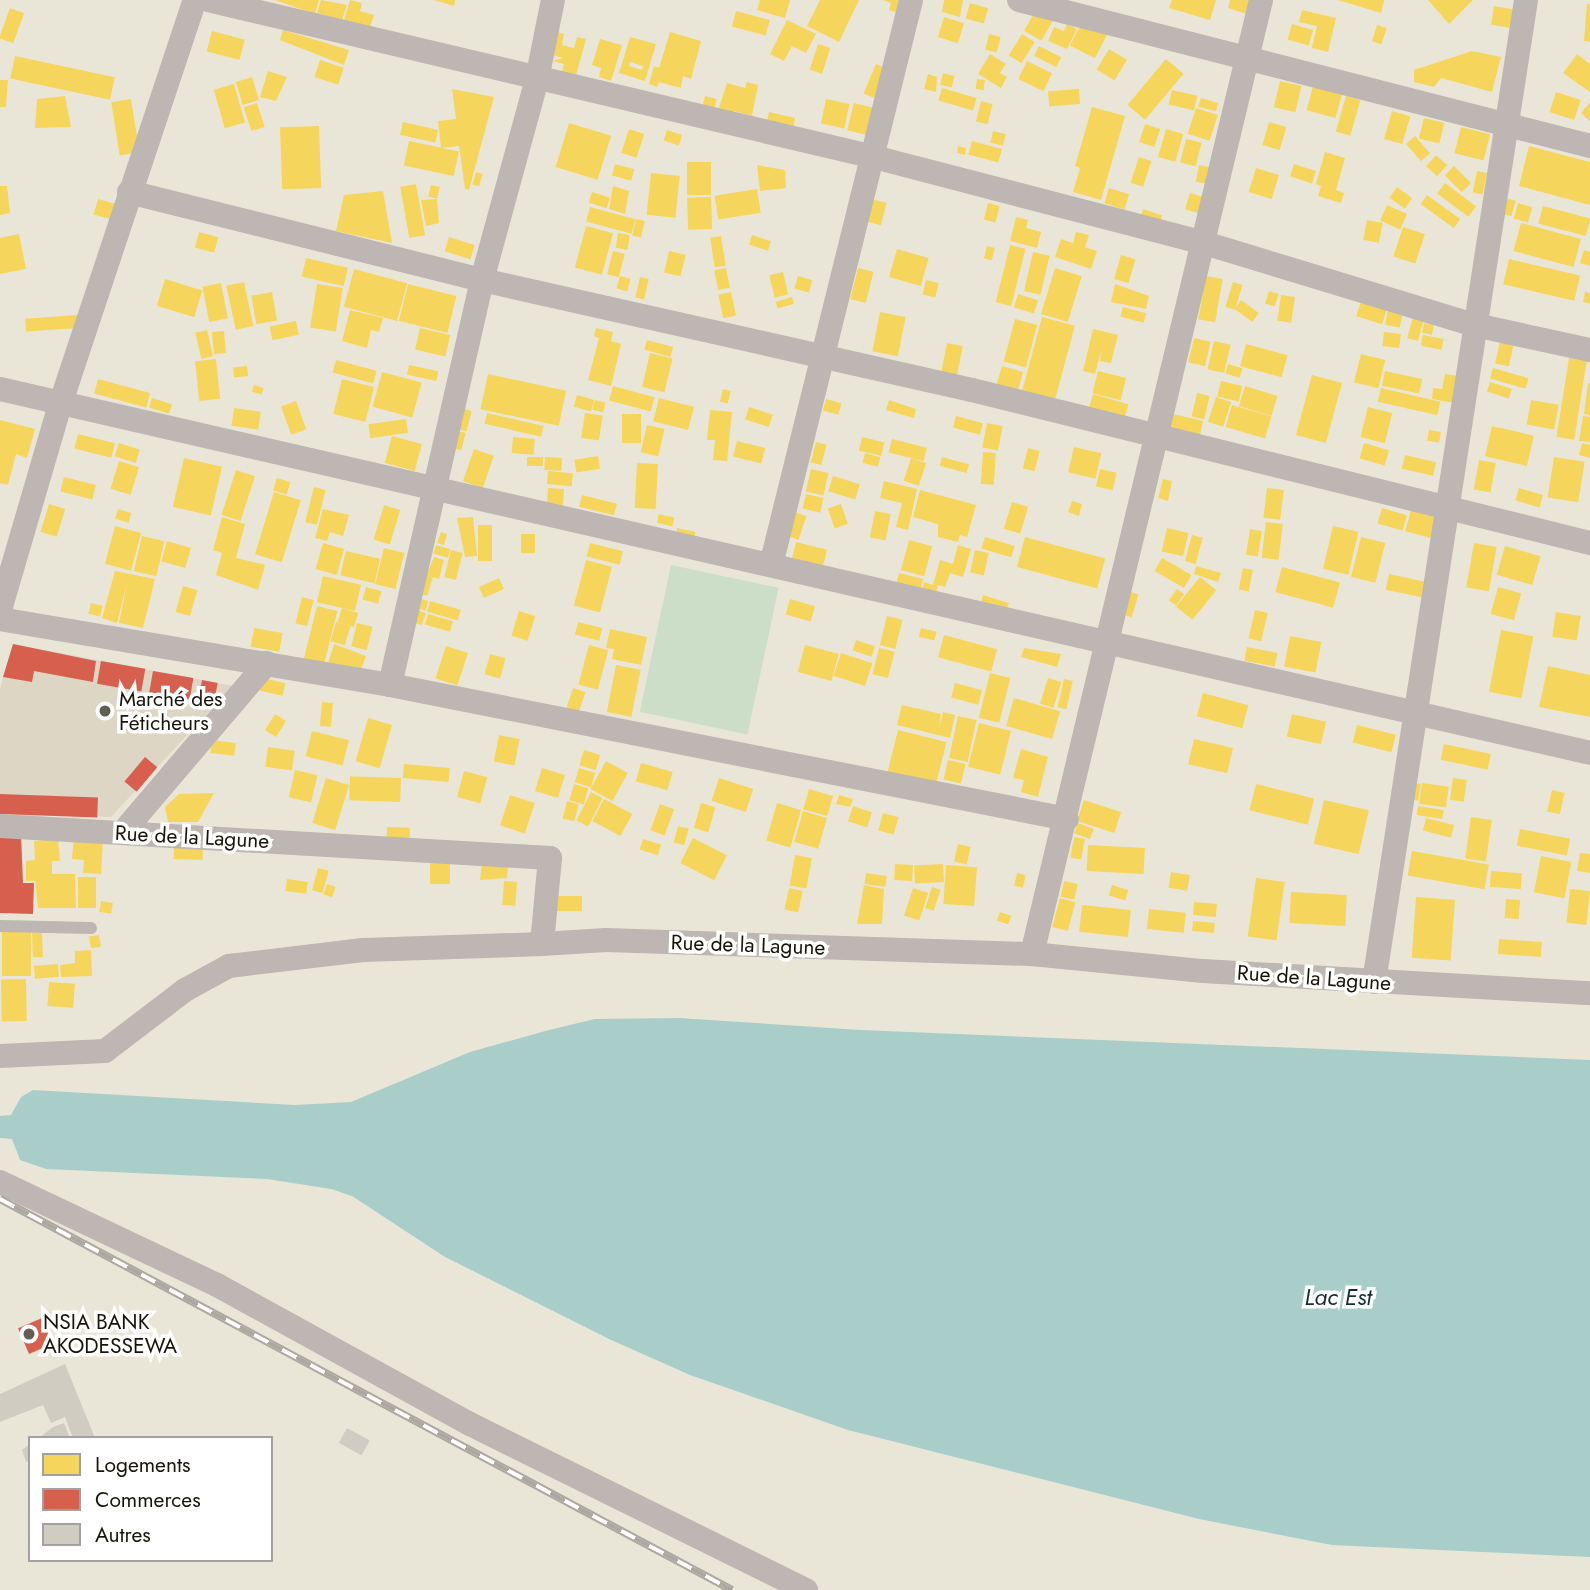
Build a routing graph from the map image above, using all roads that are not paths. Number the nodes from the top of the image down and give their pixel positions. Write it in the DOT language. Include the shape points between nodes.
graph roads {
  1 [pos="195,0"];
  2 [pos="208,0"];
  3 [pos="553,0"];
  4 [pos="911,0"];
  5 [pos="1019,0"];
  6 [pos="1261,0"];
  7 [pos="1526,0"];
  8 [pos="1247,58"];
  9 [pos="537,79"];
  10 [pos="1510,127"];
  11 [pos="1590,146"];
  12 [pos="874,157"];
  13 [pos="129,192"];
  14 [pos="1201,242"];
  15 [pos="482,280"];
  16 [pos="1475,325"];
  17 [pos="1590,350"];
  18 [pos="826,357"];
  19 [pos="0,389"];
  20 [pos="61,402"];
  21 [pos="1156,435"];
  22 [pos="434,487"];
  23 [pos="1449,506"];
  24 [pos="1590,543"];
  25 [pos="771,565"];
  26 [pos="0,610"];
  27 [pos="0,619"];
  28 [pos="1107,642"];
  29 [pos="267,663"];
  30 [pos="390,685"];
  31 [pos="1418,714"];
  32 [pos="1590,754"];
  33 [pos="1067,819"];
  34 [pos="0,826"];
  35 [pos="123,832"];
  36 [pos="0,926"];
  37 [pos="91,928"];
  38 [pos="542,943"];
  39 [pos="1032,954"];
  40 [pos="1374,982"];
  41 [pos="1590,993"];
  42 [pos="0,1056"];
  43 [pos="0,1182"];
  44 [pos="806,1590"];
  1 -- 13 [label="street"];
  2 -- 9 [label="street"];
  3 -- 9 [label="street"];
  4 -- 12 [label="street"];
  5 -- 8 [label="street"];
  6 -- 8 [label="street"];
  7 -- 10 [label="street"];
  8 -- 10 [label="street"];
  8 -- 14 [label="street"];
  9 -- 12 [label="street"];
  9 -- 15 [label="street"];
  10 -- 11 [label="street"];
  10 -- 16 [label="street"];
  12 -- 14 [label="street"];
  12 -- 18 [label="street"];
  13 -- 15 [label="street"];
  13 -- 20 [label="street"];
  14 -- 16 [label="street"];
  14 -- 21 [label="street"];
  15 -- 18 [label="street"];
  15 -- 22 [label="street"];
  16 -- 17 [label="street"];
  16 -- 23 [label="street"];
  18 -- 21 [label="street"];
  18 -- 25 [label="street"];
  19 -- 20 [label="street"];
  20 -- 22 [label="street"];
  20 -- 26 [label="street"];
  21 -- 23 [label="street"];
  21 -- 28 [label="street"];
  22 -- 25 [label="street"];
  22 -- 30 [label="street"];
  23 -- 24 [label="street"];
  23 -- 31 [label="street"];
  25 -- 28 [label="street"];
  27 -- 29 [label="street"];
  28 -- 31 [label="street"];
  28 -- 33 [label="street"];
  29 -- 30 [label="street"];
  29 -- 35 [label="street"];
  30 -- 33 [label="street"];
  31 -- 32 [label="street"];
  31 -- 40 [label="street"];
  33 -- 39 [label="street"];
  34 -- 35 [label="street, Rue de la Lagune"];
  35 -- 38 [label="street, Rue de la Lagune" via="550,858"];
  36 -- 37 [label="lane"];
  38 -- 39 [label="street, Rue de la Lagune" via="606,940"];
  38 -- 42 [label="street" via="363,950 229,966 185,990 105,1051"];
  39 -- 40 [label="street, Rue de la Lagune"];
  40 -- 41 [label="street, Rue de la Lagune"];
  43 -- 44 [label="street" via="217,1285 470,1424"];
}
